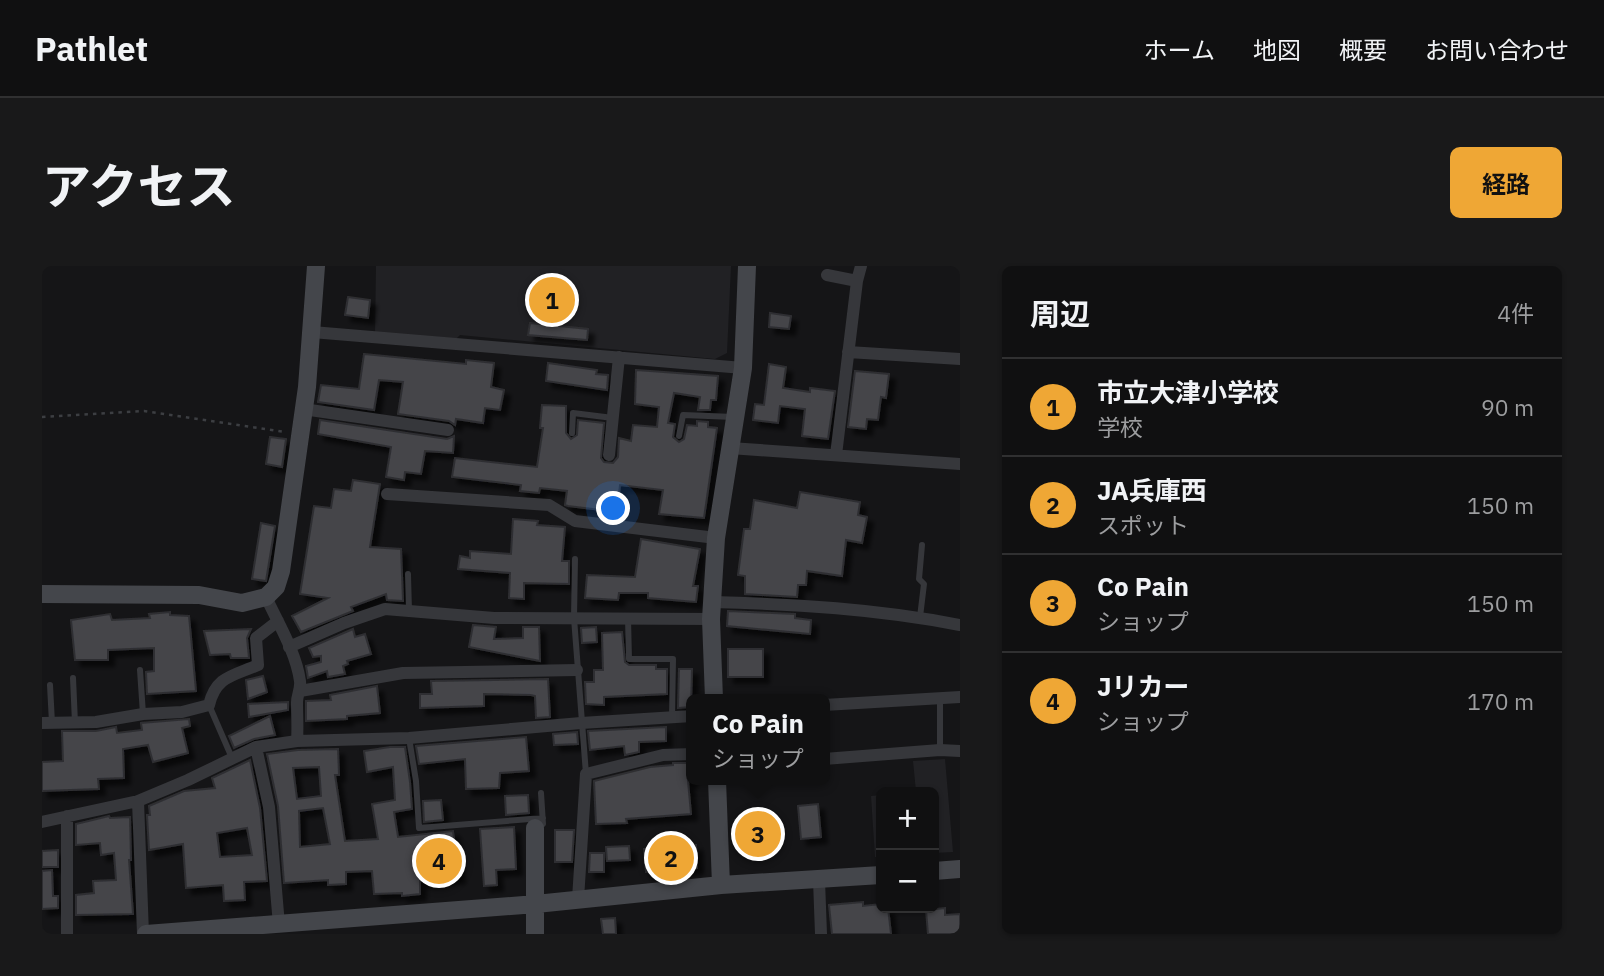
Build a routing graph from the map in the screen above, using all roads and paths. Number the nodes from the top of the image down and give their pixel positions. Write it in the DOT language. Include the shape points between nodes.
graph roads {
  1 [pos="316,266"];
  2 [pos="747,266"];
  3 [pos="861,266"];
  4 [pos="827,275"];
  5 [pos="857,281"];
  6 [pos="312,332"];
  7 [pos="848,352"];
  8 [pos="619,357"];
  9 [pos="960,359"];
  10 [pos="743,368"];
  11 [pos="303,409"];
  12 [pos="42,417"];
  13 [pos="736,417"];
  14 [pos="613,418"];
  15 [pos="448,430"];
  16 [pos="572,433"];
  17 [pos="299,434"];
  18 [pos="679,436"];
  19 [pos="730,448"];
  20 [pos="609,455"];
  21 [pos="836,455"];
  22 [pos="960,464"];
  23 [pos="387,494"];
  24 [pos="716,538"];
  25 [pos="922,545"];
  26 [pos="575,559"];
  27 [pos="408,573"];
  28 [pos="42,594"];
  29 [pos="266,597"];
  30 [pos="711,611"];
  31 [pos="409,612"];
  32 [pos="920,617"];
  33 [pos="574,618"];
  34 [pos="628,618"];
  35 [pos="278,621"];
  36 [pos="960,625"];
  37 [pos="289,647"];
  38 [pos="140,670"];
  39 [pos="577,670"];
  40 [pos="74,678"];
  41 [pos="50,685"];
  42 [pos="300,691"];
  43 [pos="714,694"];
  44 [pos="940,697"];
  45 [pos="960,697"];
  46 [pos="208,705"];
  47 [pos="830,705"];
  48 [pos="143,715"];
  49 [pos="686,717"];
  50 [pos="672,718"];
  51 [pos="47,723"];
  52 [pos="75,723"];
  53 [pos="581,723"];
  54 [pos="409,738"];
  55 [pos="297,741"];
  56 [pos="256,747"];
  57 [pos="940,750"];
  58 [pos="960,751"];
  59 [pos="686,754"];
  60 [pos="232,758"];
  61 [pos="830,759"];
  62 [pos="586,774"];
  63 [pos="717,785"];
  64 [pos="541,793"];
  65 [pos="138,801"];
  66 [pos="67,816"];
  67 [pos="42,822"];
  68 [pos="539,823"];
  69 [pos="960,869"];
  70 [pos="939,871"];
  71 [pos="876,875"];
  72 [pos="819,880"];
  73 [pos="721,886"];
  74 [pos="578,899"];
  75 [pos="536,904"];
  76 [pos="278,925"];
  77 [pos="67,934"];
  78 [pos="144,934"];
  79 [pos="536,934"];
  80 [pos="821,934"];
  1 -- 6 [label="street"];
  2 -- 10 [label="street"];
  3 -- 5 [label="street"];
  4 -- 5 [label="street"];
  5 -- 7 [label="street"];
  6 -- 8 [label="street"];
  6 -- 11 [label="street"];
  7 -- 9 [label="street"];
  7 -- 21 [label="street"];
  8 -- 10 [label="street"];
  8 -- 14 [label="street"];
  10 -- 13 [label="street"];
  11 -- 15 [label="street"];
  11 -- 17 [label="street"];
  12 -- 17 [label="path" via="144,411"];
  13 -- 18 [label="lane" via="683,415"];
  13 -- 19 [label="street"];
  14 -- 16 [label="lane" via="573,413"];
  14 -- 20 [label="street"];
  17 -- 29 [label="street" via="281,571 276,587"];
  19 -- 21 [label="street"];
  19 -- 24 [label="street"];
  21 -- 22 [label="street"];
  23 -- 24 [label="street" via="549,505 575,521"];
  24 -- 30 [label="street"];
  25 -- 32 [label="lane"];
  26 -- 33 [label="lane"];
  27 -- 31 [label="lane"];
  28 -- 29 [label="street" via="199,595 242,603"];
  29 -- 35 [label="street"];
  30 -- 32 [label="street" via="796,604"];
  30 -- 34 [label="street"];
  30 -- 43 [label="street"];
  31 -- 33 [label="street"];
  31 -- 37 [label="street" via="385,610"];
  32 -- 36 [label="street"];
  33 -- 34 [label="street"];
  33 -- 39 [label="lane"];
  34 -- 50 [label="lane" via="629,659 673,659"];
  35 -- 37 [label="street"];
  35 -- 46 [label="street" via="256,638 258,665 218,683"];
  37 -- 42 [label="street"];
  38 -- 48 [label="lane"];
  39 -- 42 [label="street" via="403,673"];
  39 -- 53 [label="lane"];
  40 -- 52 [label="lane"];
  41 -- 51 [label="lane"];
  42 -- 55 [label="street"];
  44 -- 45 [label="street"];
  44 -- 47 [label="street"];
  44 -- 57 [label="lane"];
  46 -- 48 [label="street"];
  46 -- 60 [label="lane"];
  48 -- 52 [label="street"];
  49 -- 50 [label="street"];
  50 -- 53 [label="street"];
  51 -- 52 [label="street"];
  53 -- 54 [label="street"];
  53 -- 62 [label="lane"];
  54 -- 55 [label="street"];
  54 -- 68 [label="lane" via="419,828"];
  55 -- 56 [label="street"];
  56 -- 60 [label="street"];
  56 -- 76 [label="street" via="269,807"];
  57 -- 58 [label="street"];
  57 -- 61 [label="street"];
  59 -- 62 [label="street" via="663,755"];
  60 -- 65 [label="street"];
  62 -- 74 [label="street"];
  63 -- 73 [label="street"];
  64 -- 68 [label="lane"];
  65 -- 66 [label="street"];
  65 -- 78 [label="street"];
  66 -- 67 [label="street"];
  66 -- 77 [label="street"];
  68 -- 75 [label="street"];
  69 -- 70 [label="street"];
  71 -- 72 [label="street"];
  72 -- 73 [label="street"];
  72 -- 80 [label="street"];
  73 -- 74 [label="street"];
  74 -- 75 [label="street"];
  75 -- 76 [label="street"];
  75 -- 79 [label="street"];
  76 -- 78 [label="street"];
}
